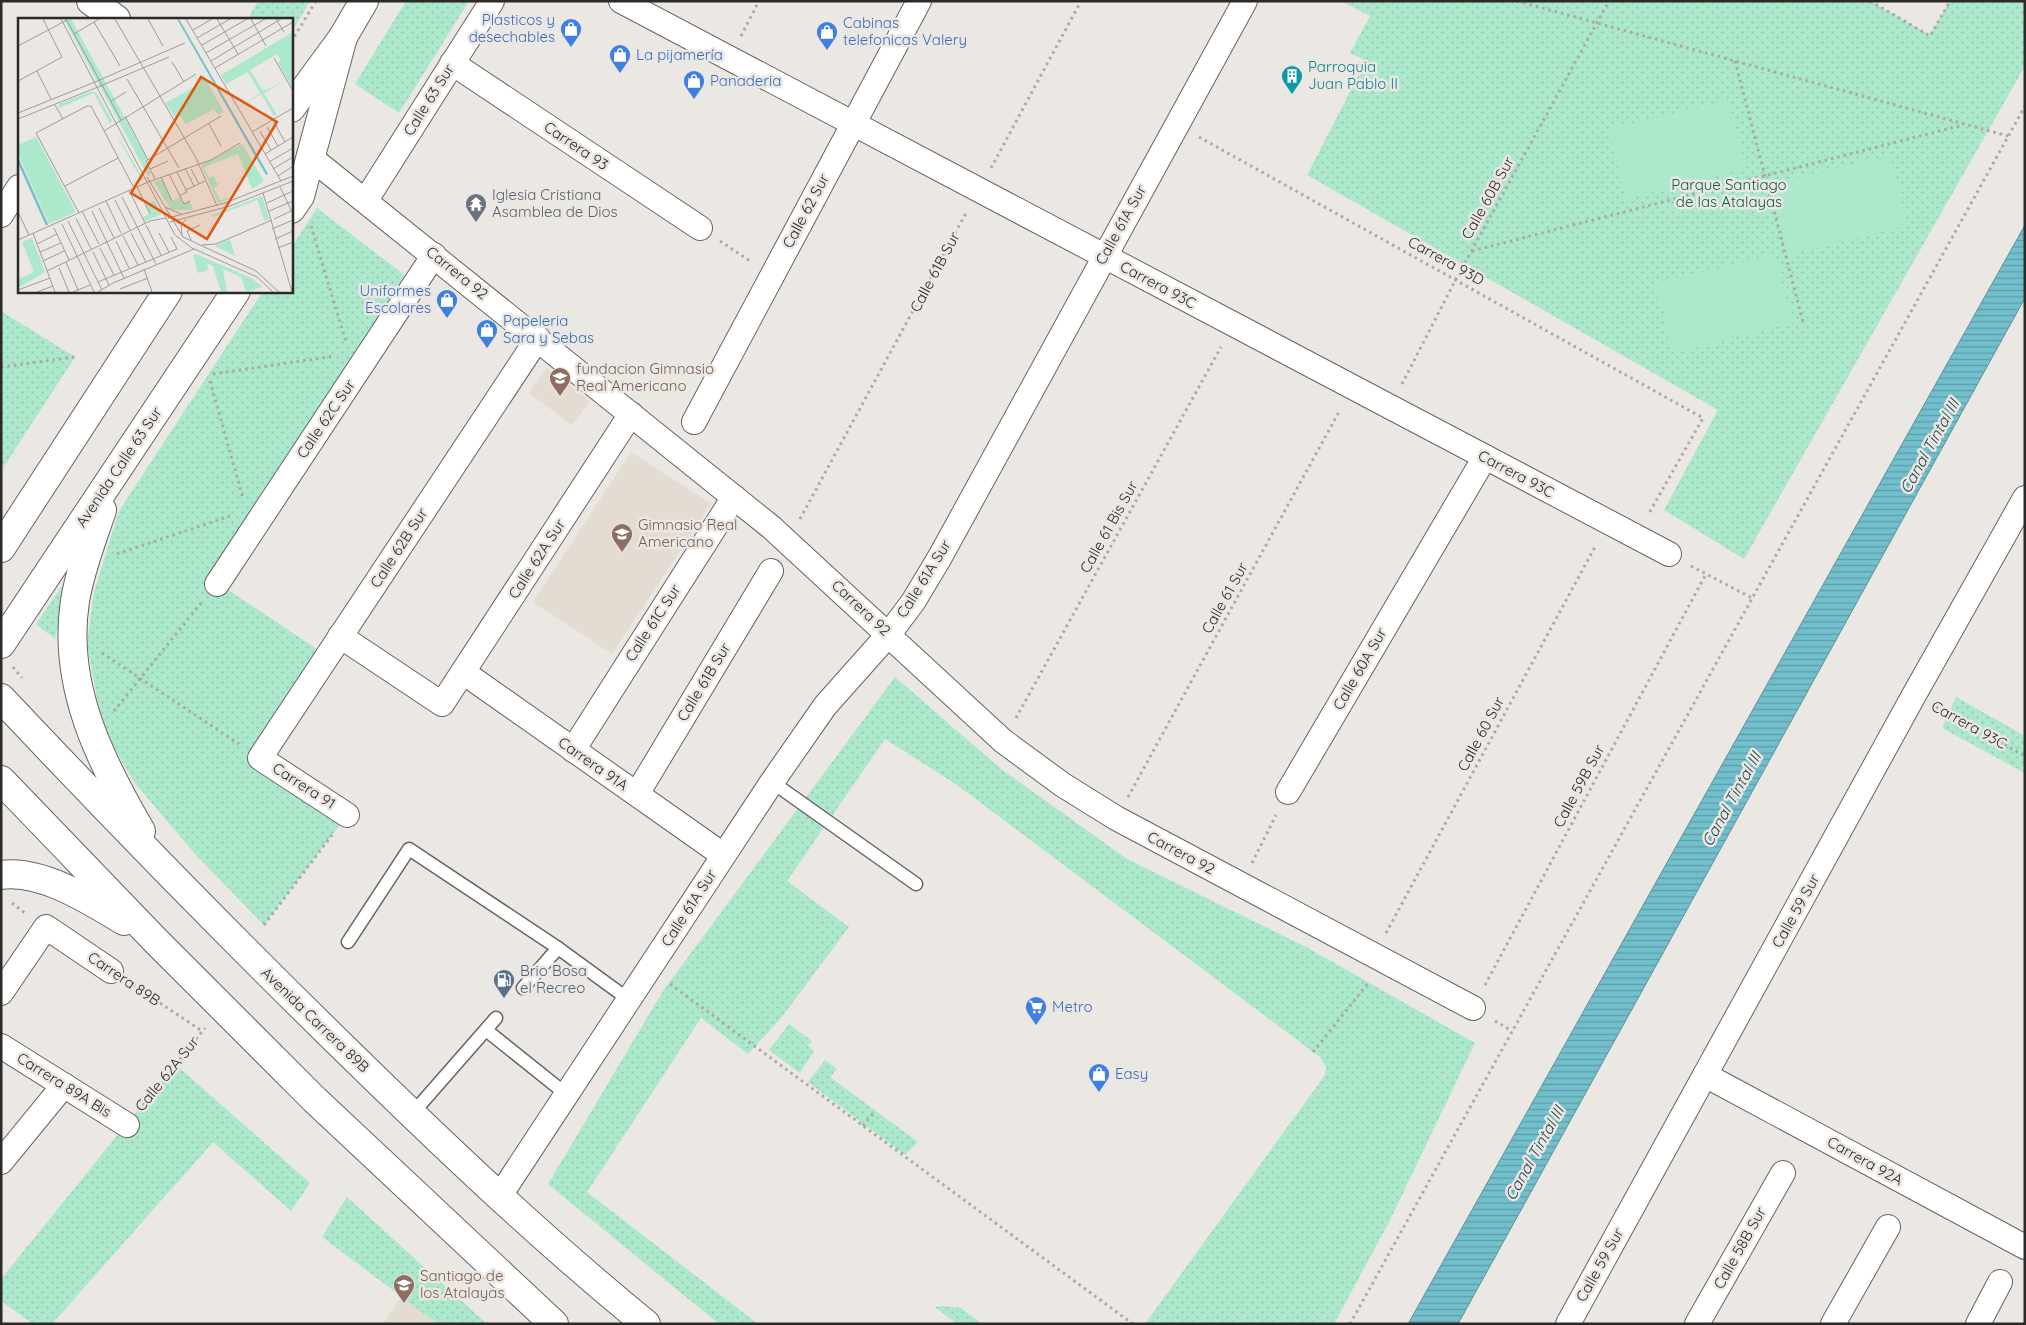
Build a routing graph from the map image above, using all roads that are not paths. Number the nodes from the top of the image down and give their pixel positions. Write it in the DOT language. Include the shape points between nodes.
graph roads {
  1 [pos="91,1"];
  2 [pos="364,1"];
  3 [pos="492,1"];
  4 [pos="621,1"];
  5 [pos="919,1"];
  6 [pos="1245,1"];
  7 [pos="115,18"];
  8 [pos="343,38"];
  9 [pos="452,63"];
  10 [pos="292,107"];
  11 [pos="852,124"];
  12 [pos="301,150"];
  13 [pos="18,188"];
  14 [pos="366,200"];
  15 [pos="1,214"];
  16 [pos="300,215"];
  17 [pos="700,228"];
  18 [pos="434,254"];
  19 [pos="1104,256"];
  20 [pos="167,292"];
  21 [pos="235,292"];
  22 [pos="538,338"];
  23 [pos="631,414"];
  24 [pos="694,422"];
  25 [pos="1485,457"];
  26 [pos="113,475"];
  27 [pos="734,497"];
  28 [pos="2025,498"];
  29 [pos="1,548"];
  30 [pos="1669,554"];
  31 [pos="771,571"];
  32 [pos="217,584"];
  33 [pos="889,634"];
  34 [pos="340,636"];
  35 [pos="1,644"];
  36 [pos="463,672"];
  37 [pos="1,698"];
  38 [pos="573,750"];
  39 [pos="260,758"];
  40 [pos="1,780"];
  41 [pos="772,782"];
  42 [pos="1288,792"];
  43 [pos="636,794"];
  44 [pos="348,815"];
  45 [pos="724,855"];
  46 [pos="163,870"];
  47 [pos="1,875"];
  48 [pos="916,884"];
  49 [pos="156,941"];
  50 [pos="348,942"];
  51 [pos="558,948"];
  52 [pos="111,971"];
  53 [pos="523,988"];
  54 [pos="1,993"];
  55 [pos="628,999"];
  56 [pos="1473,1008"];
  57 [pos="496,1018"];
  58 [pos="486,1030"];
  59 [pos="1,1046"];
  60 [pos="1706,1075"];
  61 [pos="64,1085"];
  62 [pos="566,1094"];
  63 [pos="412,1114"];
  64 [pos="127,1125"];
  65 [pos="1,1162"];
  66 [pos="1783,1173"];
  67 [pos="499,1197"];
  68 [pos="1888,1226"];
  69 [pos="2025,1247"];
  70 [pos="2000,1282"];
  71 [pos="554,1324"];
  72 [pos="646,1324"];
  73 [pos="1568,1324"];
  74 [pos="1697,1324"];
  75 [pos="1832,1324"];
  76 [pos="1978,1324"];
  1 -- 7 [label="main road"];
  2 -- 8 [label="main road"];
  3 -- 9 [label="street, Calle 63 Sur"];
  4 -- 11 [label="street, Carrera 93C"];
  5 -- 11 [label="street, Calle 62 Sur"];
  6 -- 19 [label="street, Calle 61A Sur"];
  8 -- 10 [label="main road"];
  8 -- 12 [label="main road"];
  9 -- 14 [label="street, Calle 63 Sur"];
  9 -- 17 [label="street, Carrera 93"];
  11 -- 19 [label="street, Carrera 93C"];
  11 -- 24 [label="street, Calle 62 Sur"];
  12 -- 14 [label="street, Carrera 92"];
  12 -- 16 [label="main road"];
  13 -- 15 [label="street"];
  14 -- 18 [label="street, Carrera 92"];
  18 -- 22 [label="street, Carrera 92"];
  18 -- 32 [label="street, Calle 62C Sur"];
  19 -- 25 [label="street, Carrera 93C"];
  19 -- 33 [label="street, Calle 61A Sur" via="940,557"];
  20 -- 29 [label="main road"];
  21 -- 26 [label="main road, Avenida Calle 63 Sur"];
  22 -- 23 [label="street, Carrera 92"];
  22 -- 34 [label="street, Calle 62B Sur"];
  23 -- 27 [label="street, Carrera 92"];
  23 -- 36 [label="street, Calle 62A Sur"];
  25 -- 30 [label="street, Carrera 93C"];
  25 -- 42 [label="street, Calle 60A Sur"];
  26 -- 35 [label="main road, Avenida Calle 63 Sur"];
  26 -- 46 [label="main road" via="80,574 72,633 76,685 102,758"];
  27 -- 33 [label="street, Carrera 92"];
  27 -- 38 [label="street, Calle 61C Sur"];
  28 -- 60 [label="street, Calle 59 Sur"];
  31 -- 43 [label="street, Calle 61B Sur"];
  33 -- 41 [label="street, Calle 61A Sur" via="825,706"];
  33 -- 56 [label="street, Carrera 92" via="1003,741 1063,785 1116,818"];
  34 -- 36 [label="street, Calle 62A Sur" via="442,704"];
  34 -- 39 [label="street, Calle 62B Sur"];
  36 -- 38 [label="street, Carrera 91A"];
  37 -- 46 [label="main road, Avenida Carrera 89B"];
  38 -- 43 [label="street, Carrera 91A"];
  39 -- 44 [label="street, Carrera 91"];
  40 -- 49 [label="main road"];
  41 -- 45 [label="street, Calle 61A Sur"];
  41 -- 48 [label="lane"];
  43 -- 45 [label="street, Carrera 91A"];
  45 -- 55 [label="street, Calle 61A Sur"];
  46 -- 63 [label="main road, Avenida Carrera 89B"];
  47 -- 49 [label="main road" via="31,877 68,890"];
  49 -- 71 [label="main road" via="315,1100"];
  50 -- 51 [label="lane" via="409,849"];
  51 -- 53 [label="lane"];
  51 -- 55 [label="lane"];
  52 -- 54 [label="street, Carrera 89B" via="46,927"];
  55 -- 62 [label="street, Calle 61A Sur"];
  57 -- 58 [label="lane"];
  58 -- 62 [label="lane"];
  58 -- 63 [label="lane"];
  59 -- 61 [label="street, Carrera 89A Bis"];
  60 -- 69 [label="street, Carrera 92A"];
  60 -- 73 [label="street, Calle 59 Sur"];
  61 -- 64 [label="street, Carrera 89A Bis"];
  61 -- 65 [label="street"];
  62 -- 67 [label="street, Calle 61A Sur"];
  63 -- 67 [label="main road, Avenida Carrera 89B"];
  66 -- 74 [label="street, Calle 58B Sur"];
  67 -- 72 [label="main road, Avenida Carrera 89B"];
  68 -- 75 [label="street"];
  70 -- 76 [label="street"];
}
